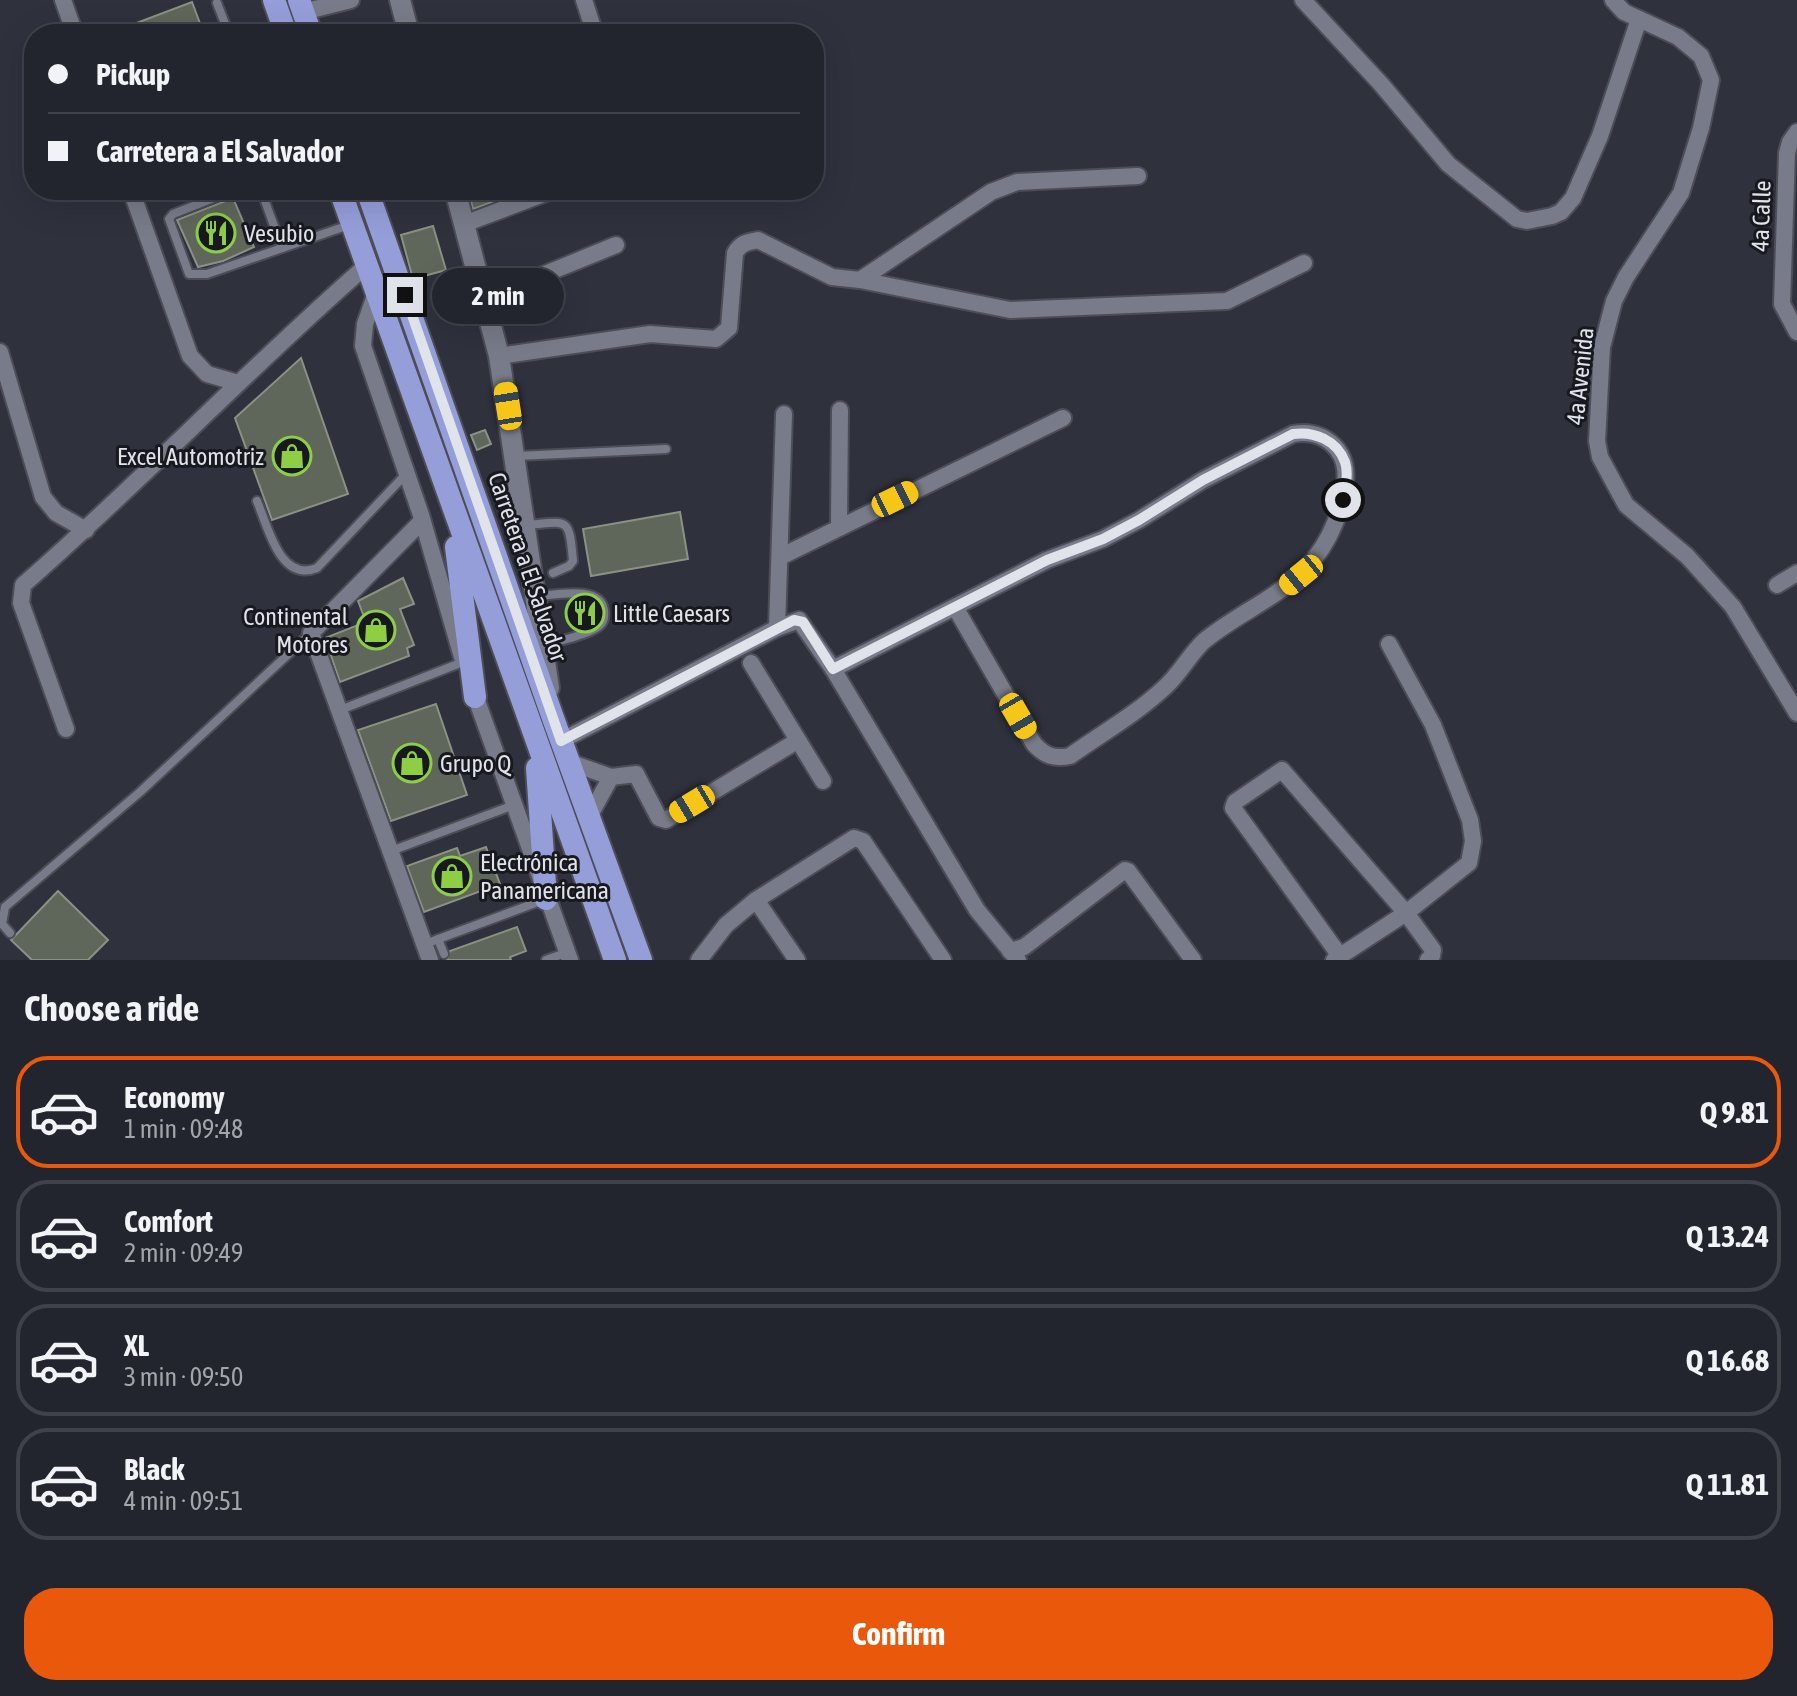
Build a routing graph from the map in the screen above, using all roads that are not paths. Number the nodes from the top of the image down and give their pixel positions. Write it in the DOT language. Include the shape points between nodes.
graph roads {
  1 [pos="63,0"];
  2 [pos="274,0"];
  3 [pos="351,0"];
  4 [pos="400,0"];
  5 [pos="584,0"];
  6 [pos="1303,0"];
  7 [pos="1613,0"];
  8 [pos="217,3"];
  9 [pos="301,6"];
  10 [pos="1639,19"];
  11 [pos="71,24"];
  12 [pos="225,24"];
  13 [pos="282,24"];
  14 [pos="406,24"];
  15 [pos="592,24"];
  16 [pos="1797,132"];
  17 [pos="1138,176"];
  18 [pos="135,200"];
  19 [pos="209,200"];
  20 [pos="265,200"];
  21 [pos="344,200"];
  22 [pos="371,200"];
  23 [pos="458,200"];
  24 [pos="528,200"];
  25 [pos="352,224"];
  26 [pos="464,224"];
  27 [pos="616,245"];
  28 [pos="282,248"];
  29 [pos="389,251"];
  30 [pos="366,262"];
  31 [pos="1304,263"];
  32 [pos="860,280"];
  33 [pos="376,293"];
  34 [pos="484,299"];
  35 [pos="1797,332"];
  36 [pos="0,352"];
  37 [pos="499,356"];
  38 [pos="4,377"];
  39 [pos="238,383"];
  40 [pos="840,410"];
  41 [pos="784,414"];
  42 [pos="1063,418"];
  43 [pos="666,449"];
  44 [pos="516,456"];
  45 [pos="406,473"];
  46 [pos="257,501"];
  47 [pos="452,510"];
  48 [pos="422,521"];
  49 [pos="526,525"];
  50 [pos="839,526"];
  51 [pos="86,530"];
  52 [pos="780,557"];
  53 [pos="553,573"];
  54 [pos="1797,573"];
  55 [pos="1777,585"];
  56 [pos="536,596"];
  57 [pos="513,602"];
  58 [pos="955,607"];
  59 [pos="777,628"];
  60 [pos="311,633"];
  61 [pos="1389,644"];
  62 [pos="543,645"];
  63 [pos="463,662"];
  64 [pos="751,663"];
  65 [pos="833,669"];
  66 [pos="475,697"];
  67 [pos="339,711"];
  68 [pos="1797,713"];
  69 [pos="553,718"];
  70 [pos="66,729"];
  71 [pos="534,739"];
  72 [pos="561,741"];
  73 [pos="797,741"];
  74 [pos="569,762"];
  75 [pos="611,777"];
  76 [pos="823,781"];
  77 [pos="514,805"];
  78 [pos="589,817"];
  79 [pos="391,852"];
  80 [pos="546,899"];
  81 [pos="756,900"];
  82 [pos="1406,913"];
  83 [pos="10,933"];
  84 [pos="434,949"];
  85 [pos="569,956"];
  86 [pos="1014,956"];
  87 [pos="1344,957"];
  88 [pos="546,960"];
  89 [pos="615,960"];
  90 [pos="641,960"];
  91 [pos="699,960"];
  92 [pos="797,960"];
  93 [pos="943,960"];
  94 [pos="1193,960"];
  95 [pos="1428,960"];
  1 -- 11 [label="street"];
  2 -- 13 [label="highway"];
  3 -- 9 [label="street"];
  4 -- 14 [label="street"];
  5 -- 15 [label="street"];
  6 -- 10 [label="street" via="1448,164 1517,219 1527,221 1561,212 1573,198"];
  7 -- 10 [label="street, 4a Avenida"];
  8 -- 12 [label="lane"];
  10 -- 68 [label="street, 4a Avenida" via="1678,37 1701,56 1711,80 1681,193 1614,301 1602,347 1600,457 1626,505 1687,556 1733,607"];
  16 -- 35 [label="street, 4a Calle" via="1787,153 1782,304"];
  17 -- 32 [label="street" via="1017,182 991,192"];
  18 -- 39 [label="street" via="190,356 207,374"];
  19 -- 28 [label="lane" via="169,219 189,274 207,274"];
  20 -- 28 [label="lane"];
  21 -- 25 [label="highway"];
  22 -- 29 [label="highway, Carretera a El Salvador"];
  23 -- 26 [label="street"];
  24 -- 26 [label="street"];
  25 -- 28 [label="lane"];
  25 -- 30 [label="highway"];
  26 -- 34 [label="street"];
  27 -- 34 [label="street"];
  29 -- 30 [label="highway"];
  29 -- 57 [label="highway, Carretera a El Salvador"];
  30 -- 33 [label="highway"];
  30 -- 39 [label="street"];
  31 -- 32 [label="street" via="1227,301 1010,310"];
  32 -- 37 [label="street" via="832,277 758,240 746,242 735,253 729,328 716,339 650,334"];
  33 -- 45 [label="street" via="363,346"];
  33 -- 47 [label="highway"];
  34 -- 37 [label="street"];
  36 -- 38 [label="street"];
  37 -- 44 [label="street"];
  38 -- 51 [label="street" via="43,497 56,513"];
  39 -- 51 [label="street"];
  40 -- 50 [label="street"];
  41 -- 52 [label="street"];
  42 -- 50 [label="street"];
  43 -- 44 [label="lane"];
  44 -- 49 [label="street"];
  45 -- 46 [label="lane" via="317,568 307,572 282,560"];
  45 -- 48 [label="street"];
  47 -- 66 [label="highway"];
  47 -- 71 [label="highway"];
  48 -- 60 [label="street"];
  48 -- 63 [label="street"];
  49 -- 53 [label="lane" via="567,525 573,561"];
  49 -- 56 [label="street"];
  50 -- 52 [label="street"];
  51 -- 70 [label="street" via="23,585 21,594"];
  52 -- 59 [label="street"];
  54 -- 55 [label="street"];
  56 -- 57 [label="street"];
  56 -- 62 [label="street"];
  56 -- 62 [label="lane" via="590,595 599,600 605,617 597,628"];
  57 -- 69 [label="highway, Carretera a El Salvador"];
  58 -- 58 [label="street" via="1034,744 1043,754 1070,756 1163,690 1205,641 1303,573 1334,525 1343,500 1345,461 1319,435 1293,434 1127,526"];
  58 -- 65 [label="street"];
  59 -- 65 [label="street" via="803,622"];
  59 -- 72 [label="street"];
  60 -- 67 [label="street"];
  60 -- 83 [label="lane" via="140,792 5,907 2,924"];
  61 -- 82 [label="street" via="1433,725 1470,820 1473,841 1469,863"];
  62 -- 69 [label="street"];
  63 -- 66 [label="street"];
  63 -- 67 [label="lane"];
  64 -- 73 [label="street"];
  65 -- 86 [label="street" via="977,910"];
  66 -- 77 [label="street"];
  67 -- 79 [label="street"];
  69 -- 72 [label="highway, Carretera a El Salvador"];
  71 -- 80 [label="highway"];
  71 -- 89 [label="highway"];
  72 -- 74 [label="highway, Carretera a El Salvador"];
  73 -- 75 [label="street" via="666,820 659,818 636,774"];
  73 -- 76 [label="street"];
  74 -- 75 [label="street"];
  74 -- 78 [label="highway, Carretera a El Salvador"];
  75 -- 78 [label="street"];
  77 -- 79 [label="lane"];
  77 -- 80 [label="street"];
  78 -- 90 [label="highway, Carretera a El Salvador"];
  79 -- 84 [label="street"];
  80 -- 84 [label="lane"];
  80 -- 85 [label="street"];
  81 -- 91 [label="street" via="726,925"];
  81 -- 92 [label="street"];
  81 -- 93 [label="street" via="859,838"];
  82 -- 87 [label="street"];
  82 -- 87 [label="street" via="1285,771 1278,771 1233,808"];
  82 -- 95 [label="street" via="1433,950"];
  85 -- 88 [label="lane"];
  86 -- 94 [label="street" via="1125,870"];
}
